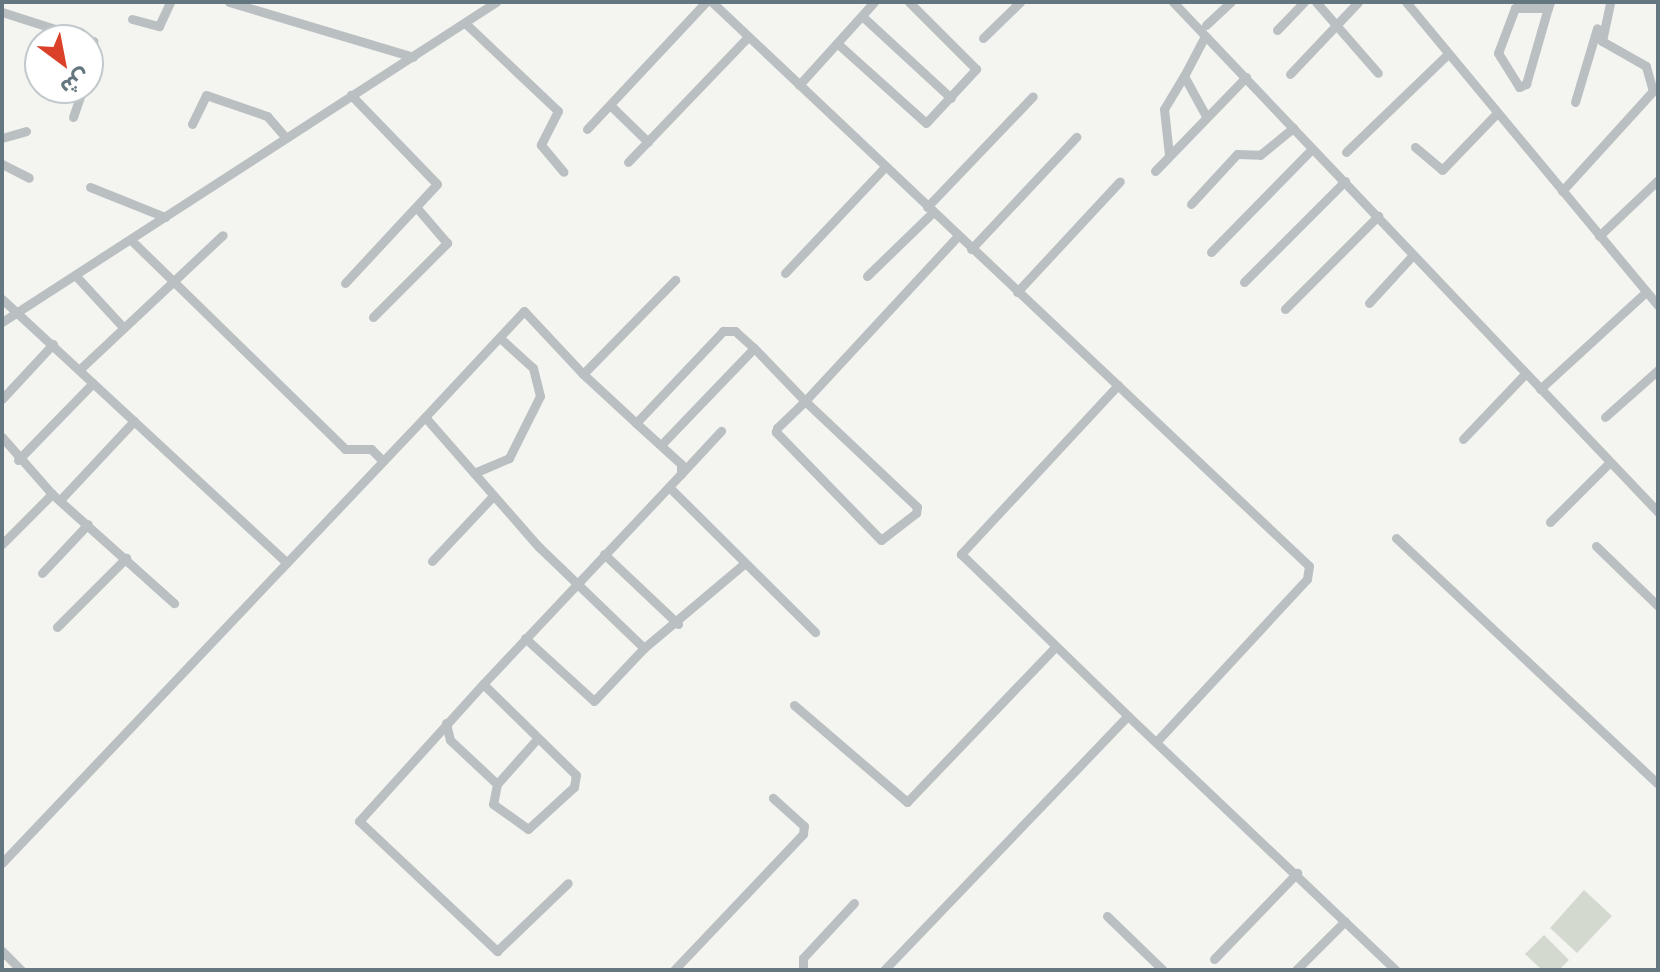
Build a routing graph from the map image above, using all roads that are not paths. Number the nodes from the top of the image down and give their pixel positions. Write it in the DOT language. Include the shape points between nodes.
graph roads {
  1 [pos="170,2"];
  2 [pos="229,2"];
  3 [pos="479,2"];
  4 [pos="709,2"];
  5 [pos="874,2"];
  6 [pos="909,2"];
  7 [pos="1020,2"];
  8 [pos="1173,2"];
  9 [pos="1231,2"];
  10 [pos="1304,2"];
  11 [pos="1316,2"];
  12 [pos="1358,2"];
  13 [pos="1406,2"];
  14 [pos="1610,3"];
  15 [pos="494,4"];
  16 [pos="1549,5"];
  17 [pos="2,12"];
  18 [pos="862,16"];
  19 [pos="132,19"];
  20 [pos="465,23"];
  21 [pos="40,24"];
  22 [pos="1336,25"];
  23 [pos="1277,30"];
  24 [pos="1206,31"];
  25 [pos="748,37"];
  26 [pos="983,38"];
  27 [pos="838,44"];
  28 [pos="1448,54"];
  29 [pos="413,57"];
  30 [pos="1378,73"];
  31 [pos="1290,74"];
  32 [pos="1184,76"];
  33 [pos="1246,77"];
  34 [pos="799,85"];
  35 [pos="351,95"];
  36 [pos="1033,96"];
  37 [pos="951,98"];
  38 [pos="1575,102"];
  39 [pos="77,104"];
  40 [pos="610,105"];
  41 [pos="1497,113"];
  42 [pos="1206,116"];
  43 [pos="73,117"];
  44 [pos="192,124"];
  45 [pos="1293,128"];
  46 [pos="587,129"];
  47 [pos="26,131"];
  48 [pos="1076,137"];
  49 [pos="2,138"];
  50 [pos="286,138"];
  51 [pos="648,142"];
  52 [pos="1415,147"];
  53 [pos="1312,149"];
  54 [pos="1346,152"];
  55 [pos="1169,155"];
  56 [pos="628,162"];
  57 [pos="2,164"];
  58 [pos="885,167"];
  59 [pos="1155,171"];
  60 [pos="564,172"];
  61 [pos="29,178"];
  62 [pos="1658,180"];
  63 [pos="1120,181"];
  64 [pos="1345,181"];
  65 [pos="90,187"];
  66 [pos="1562,191"];
  67 [pos="1191,204"];
  68 [pos="417,208"];
  69 [pos="930,209"];
  70 [pos="1378,216"];
  71 [pos="165,217"];
  72 [pos="223,235"];
  73 [pos="1599,236"];
  74 [pos="957,237"];
  75 [pos="131,240"];
  76 [pos="971,249"];
  77 [pos="1211,252"];
  78 [pos="1413,255"];
  79 [pos="785,273"];
  80 [pos="75,275"];
  81 [pos="867,276"];
  82 [pos="675,280"];
  83 [pos="170,282"];
  84 [pos="1244,282"];
  85 [pos="345,283"];
  86 [pos="1017,292"];
  87 [pos="1646,292"];
  88 [pos="2,299"];
  89 [pos="1369,303"];
  90 [pos="1658,306"];
  91 [pos="1285,309"];
  92 [pos="18,311"];
  93 [pos="373,317"];
  94 [pos="2,322"];
  95 [pos="123,327"];
  96 [pos="500,338"];
  97 [pos="53,344"];
  98 [pos="754,348"];
  99 [pos="79,370"];
  100 [pos="1658,370"];
  101 [pos="583,374"];
  102 [pos="1525,374"];
  103 [pos="93,383"];
  104 [pos="1118,385"];
  105 [pos="1540,389"];
  106 [pos="2,399"];
  107 [pos="805,401"];
  108 [pos="425,417"];
  109 [pos="1605,417"];
  110 [pos="134,421"];
  111 [pos="636,423"];
  112 [pos="721,431"];
  113 [pos="1463,439"];
  114 [pos="4,444"];
  115 [pos="661,445"];
  116 [pos="18,460"];
  117 [pos="383,461"];
  118 [pos="1610,462"];
  119 [pos="474,473"];
  120 [pos="681,474"];
  121 [pos="669,487"];
  122 [pos="56,496"];
  123 [pos="493,496"];
  124 [pos="1658,512"];
  125 [pos="1550,522"];
  126 [pos="88,524"];
  127 [pos="1396,538"];
  128 [pos="2,544"];
  129 [pos="1596,546"];
  130 [pos="604,554"];
  131 [pos="126,558"];
  132 [pos="432,561"];
  133 [pos="287,563"];
  134 [pos="745,563"];
  135 [pos="42,573"];
  136 [pos="576,583"];
  137 [pos="174,603"];
  138 [pos="1658,606"];
  139 [pos="678,624"];
  140 [pos="57,627"];
  141 [pos="815,632"];
  142 [pos="525,638"];
  143 [pos="1055,647"];
  144 [pos="644,648"];
  145 [pos="483,684"];
  146 [pos="794,705"];
  147 [pos="1128,716"];
  148 [pos="446,723"];
  149 [pos="537,739"];
  150 [pos="1156,742"];
  151 [pos="497,784"];
  152 [pos="1658,784"];
  153 [pos="773,798"];
  154 [pos="2,863"];
  155 [pos="1297,873"];
  156 [pos="568,883"];
  157 [pos="854,903"];
  158 [pos="1107,916"];
  159 [pos="1345,921"];
  160 [pos="2,951"];
  161 [pos="1214,959"];
  162 [pos="21,970"];
  163 [pos="674,970"];
  164 [pos="803,970"];
  165 [pos="884,970"];
  166 [pos="1163,970"];
  167 [pos="1296,970"];
  168 [pos="1396,970"];
  1 -- 19 [label="street" via="159,26"];
  2 -- 29 [label="street"];
  3 -- 15 [label="street"];
  4 -- 25 [label="street"];
  4 -- 40 [label="street"];
  5 -- 18 [label="street"];
  6 -- 37 [label="street" via="976,66"];
  7 -- 26 [label="street"];
  8 -- 24 [label="street"];
  9 -- 24 [label="street"];
  10 -- 23 [label="street"];
  11 -- 22 [label="street"];
  12 -- 22 [label="street"];
  13 -- 28 [label="street"];
  14 -- 38 [label="street"];
  14 -- 66 [label="street" via="1602,41 1646,66 1653,91"];
  15 -- 20 [label="street"];
  16 -- 16 [label="street" via="1515,8 1498,53 1519,87 1526,84"];
  17 -- 21 [label="street"];
  18 -- 27 [label="street"];
  18 -- 37 [label="street"];
  20 -- 29 [label="street"];
  20 -- 60 [label="street" via="558,111 541,145"];
  22 -- 30 [label="street"];
  22 -- 31 [label="street"];
  24 -- 32 [label="street" via="1188,57"];
  24 -- 33 [label="street"];
  25 -- 34 [label="street"];
  25 -- 51 [label="street"];
  27 -- 34 [label="street"];
  27 -- 37 [label="street" via="923,123"];
  28 -- 41 [label="street"];
  28 -- 54 [label="street"];
  29 -- 35 [label="street"];
  32 -- 42 [label="street"];
  32 -- 55 [label="street" via="1164,109"];
  33 -- 42 [label="street"];
  33 -- 45 [label="street"];
  34 -- 58 [label="street"];
  35 -- 50 [label="street"];
  35 -- 68 [label="street" via="435,181"];
  36 -- 69 [label="street"];
  39 -- 43 [label="street"];
  40 -- 46 [label="street"];
  40 -- 51 [label="street"];
  41 -- 52 [label="street" via="1442,170"];
  41 -- 66 [label="street"];
  42 -- 55 [label="street"];
  44 -- 50 [label="street" via="206,95 267,116"];
  45 -- 53 [label="street"];
  45 -- 67 [label="street" via="1260,155 1237,154"];
  47 -- 49 [label="street"];
  48 -- 76 [label="street"];
  50 -- 71 [label="street"];
  51 -- 56 [label="street"];
  53 -- 64 [label="street"];
  53 -- 77 [label="street"];
  55 -- 59 [label="street"];
  57 -- 61 [label="street"];
  58 -- 69 [label="street"];
  58 -- 79 [label="street"];
  62 -- 73 [label="street"];
  63 -- 86 [label="street"];
  64 -- 70 [label="street"];
  64 -- 84 [label="street"];
  65 -- 71 [label="street"];
  66 -- 73 [label="street"];
  68 -- 85 [label="street"];
  68 -- 93 [label="street" via="447,243"];
  69 -- 74 [label="street"];
  69 -- 81 [label="street"];
  70 -- 78 [label="street"];
  70 -- 91 [label="street"];
  71 -- 75 [label="street"];
  72 -- 83 [label="street"];
  73 -- 87 [label="street"];
  74 -- 76 [label="street"];
  74 -- 107 [label="street"];
  75 -- 80 [label="street"];
  75 -- 83 [label="street"];
  76 -- 86 [label="street"];
  78 -- 89 [label="street"];
  78 -- 102 [label="street"];
  80 -- 92 [label="street"];
  80 -- 95 [label="street"];
  82 -- 101 [label="street"];
  83 -- 95 [label="street"];
  83 -- 117 [label="street" via="345,449 371,449"];
  86 -- 104 [label="street"];
  87 -- 90 [label="street"];
  87 -- 105 [label="street"];
  88 -- 92 [label="street"];
  92 -- 94 [label="street"];
  92 -- 97 [label="street"];
  95 -- 99 [label="street"];
  96 -- 101 [label="street" via="524,311"];
  96 -- 108 [label="street"];
  96 -- 119 [label="street" via="533,368 540,396 509,458"];
  97 -- 99 [label="street"];
  97 -- 106 [label="street"];
  98 -- 107 [label="street"];
  98 -- 111 [label="street" via="735,331 723,331"];
  98 -- 115 [label="street"];
  99 -- 103 [label="street"];
  100 -- 109 [label="street"];
  101 -- 111 [label="street"];
  102 -- 105 [label="street"];
  102 -- 113 [label="street"];
  103 -- 110 [label="street"];
  103 -- 116 [label="street"];
  104 -- 143 [label="street" via="962,549 963,559"];
  104 -- 150 [label="street" via="1310,572"];
  105 -- 118 [label="street"];
  107 -- 107 [label="street" via="777,435 887,540 917,507"];
  108 -- 117 [label="street"];
  108 -- 119 [label="street"];
  110 -- 122 [label="street"];
  110 -- 133 [label="street"];
  111 -- 115 [label="street"];
  112 -- 120 [label="street"];
  114 -- 116 [label="street"];
  115 -- 120 [label="street" via="681,464"];
  116 -- 122 [label="street"];
  117 -- 133 [label="street"];
  118 -- 124 [label="street"];
  118 -- 125 [label="street"];
  119 -- 123 [label="street"];
  120 -- 121 [label="street"];
  121 -- 130 [label="street"];
  121 -- 134 [label="street"];
  122 -- 126 [label="street"];
  122 -- 128 [label="street"];
  123 -- 132 [label="street"];
  123 -- 136 [label="street"];
  126 -- 131 [label="street"];
  126 -- 135 [label="street"];
  127 -- 152 [label="street"];
  129 -- 138 [label="street"];
  130 -- 136 [label="street"];
  130 -- 139 [label="street"];
  131 -- 137 [label="street"];
  131 -- 140 [label="street"];
  133 -- 154 [label="street"];
  134 -- 139 [label="street"];
  134 -- 141 [label="street"];
  136 -- 142 [label="street"];
  136 -- 144 [label="street"];
  139 -- 144 [label="street"];
  142 -- 144 [label="street" via="594,701"];
  142 -- 145 [label="street"];
  143 -- 146 [label="street" via="907,802"];
  143 -- 147 [label="street"];
  145 -- 148 [label="street"];
  145 -- 149 [label="street"];
  147 -- 150 [label="street"];
  147 -- 165 [label="street"];
  148 -- 151 [label="street" via="450,740"];
  148 -- 156 [label="street" via="361,812 361,824 497,951"];
  149 -- 151 [label="street"];
  149 -- 151 [label="street" via="576,775 574,787 533,830 493,804"];
  150 -- 155 [label="street"];
  153 -- 163 [label="street" via="804,826 803,834"];
  155 -- 159 [label="street"];
  155 -- 161 [label="street"];
  157 -- 164 [label="street" via="803,958"];
  158 -- 166 [label="street"];
  159 -- 167 [label="street"];
  159 -- 168 [label="street"];
  160 -- 162 [label="street"];
}
